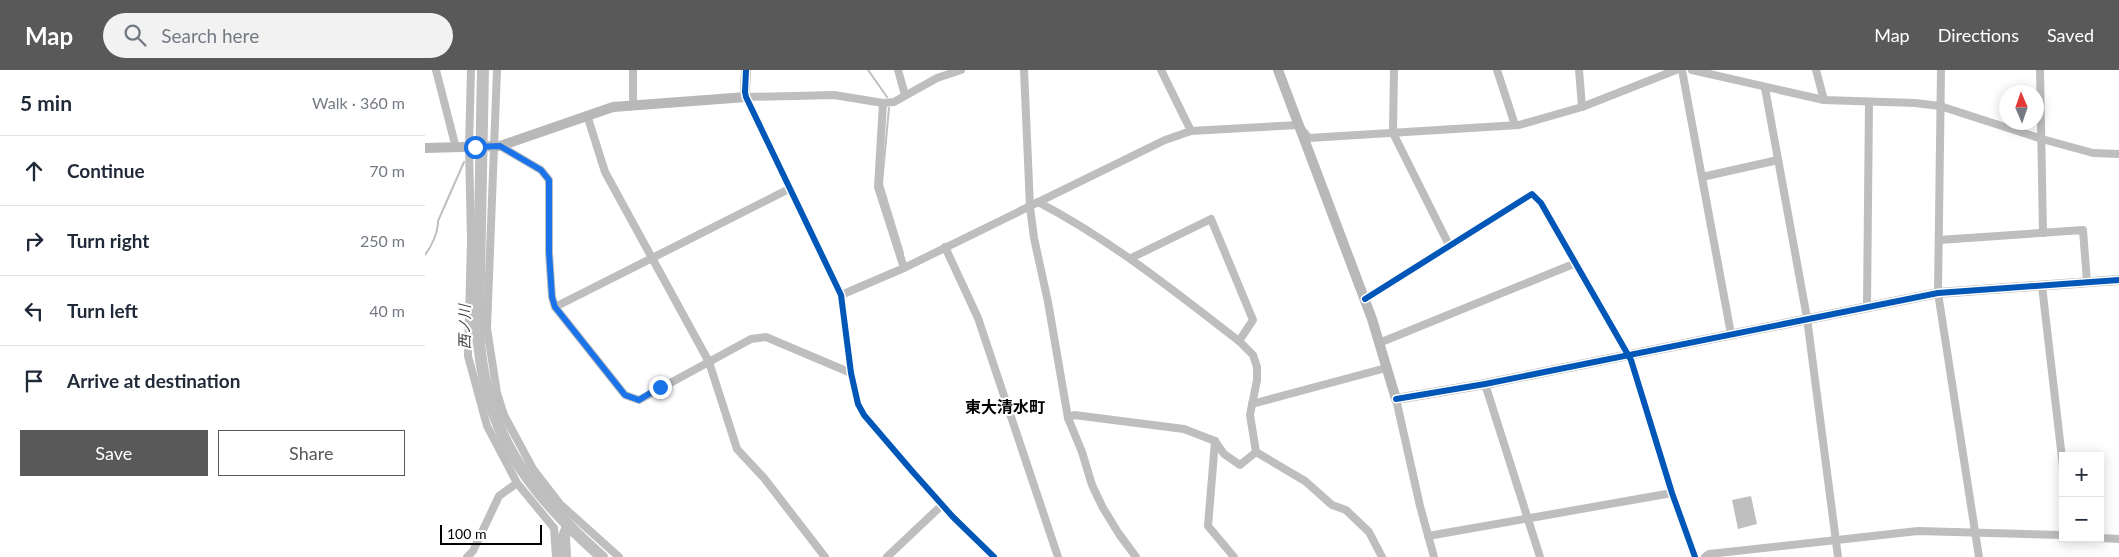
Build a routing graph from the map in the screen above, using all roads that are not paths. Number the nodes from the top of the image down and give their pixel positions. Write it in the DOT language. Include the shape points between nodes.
graph roads {
  1 [pos="436,70"];
  2 [pos="471,70"];
  3 [pos="497,70"];
  4 [pos="633,70"];
  5 [pos="746,70"];
  6 [pos="898,70"];
  7 [pos="961,70"];
  8 [pos="1024,70"];
  9 [pos="1161,70"];
  10 [pos="1278,70"];
  11 [pos="1394,70"];
  12 [pos="1497,70"];
  13 [pos="1579,70"];
  14 [pos="1676,70"];
  15 [pos="1682,70"];
  16 [pos="1691,70"];
  17 [pos="1816,70"];
  18 [pos="1941,70"];
  19 [pos="2040,70"];
  20 [pos="1765,88"];
  21 [pos="905,96"];
  22 [pos="746,97"];
  23 [pos="1824,100"];
  24 [pos="1869,102"];
  25 [pos="883,103"];
  26 [pos="633,105"];
  27 [pos="1941,106"];
  28 [pos="1582,107"];
  29 [pos="587,115"];
  30 [pos="1298,125"];
  31 [pos="1515,125"];
  32 [pos="1191,132"];
  33 [pos="1393,134"];
  34 [pos="2042,140"];
  35 [pos="495,146"];
  36 [pos="472,147"];
  37 [pos="425,148"];
  38 [pos="456,148"];
  39 [pos="2119,154"];
  40 [pos="1778,160"];
  41 [pos="1702,177"];
  42 [pos="789,189"];
  43 [pos="1038,202"];
  44 [pos="1030,207"];
  45 [pos="2043,233"];
  46 [pos="1939,240"];
  47 [pos="1449,245"];
  48 [pos="945,247"];
  49 [pos="1131,258"];
  50 [pos="652,260"];
  51 [pos="1576,263"];
  52 [pos="904,268"];
  53 [pos="2119,280"];
  54 [pos="2087,282"];
  55 [pos="2041,286"];
  56 [pos="1938,293"];
  57 [pos="841,295"];
  58 [pos="1365,299"];
  59 [pos="1867,306"];
  60 [pos="555,307"];
  61 [pos="1807,318"];
  62 [pos="1731,334"];
  63 [pos="1239,341"];
  64 [pos="1379,343"];
  65 [pos="1629,355"];
  66 [pos="709,362"];
  67 [pos="1385,368"];
  68 [pos="851,373"];
  69 [pos="1485,384"];
  70 [pos="1396,400"];
  71 [pos="1252,404"];
  72 [pos="1068,418"];
  73 [pos="1215,441"];
  74 [pos="1256,452"];
  75 [pos="2061,452"];
  76 [pos="517,483"];
  77 [pos="1672,493"];
  78 [pos="942,505"];
  79 [pos="1527,519"];
  80 [pos="1975,532"];
  81 [pos="2059,535"];
  82 [pos="1428,536"];
  83 [pos="2104,538"];
  84 [pos="2119,539"];
  85 [pos="1835,540"];
  86 [pos="467,557"];
  87 [pos="556,557"];
  88 [pos="619,557"];
  89 [pos="825,557"];
  90 [pos="887,557"];
  91 [pos="993,557"];
  92 [pos="1058,557"];
  93 [pos="1136,557"];
  94 [pos="1235,557"];
  95 [pos="1382,557"];
  96 [pos="1434,557"];
  97 [pos="1540,557"];
  98 [pos="1695,557"];
  99 [pos="1705,557"];
  100 [pos="1838,557"];
  101 [pos="1979,557"];
  1 -- 38 [label="street"];
  2 -- 36 [label="street"];
  3 -- 35 [label="street"];
  4 -- 26 [label="street"];
  5 -- 22 [label="street"];
  6 -- 21 [label="street"];
  7 -- 21 [label="street" via="937,78"];
  8 -- 44 [label="street"];
  9 -- 32 [label="street"];
  10 -- 30 [label="street"];
  11 -- 33 [label="street"];
  12 -- 31 [label="street"];
  13 -- 28 [label="street"];
  14 -- 28 [label="street"];
  15 -- 41 [label="street"];
  16 -- 20 [label="street"];
  17 -- 23 [label="street"];
  18 -- 27 [label="street"];
  19 -- 34 [label="street"];
  20 -- 23 [label="street"];
  20 -- 40 [label="street"];
  21 -- 25 [label="street"];
  22 -- 25 [label="street" via="834,95"];
  22 -- 26 [label="street"];
  22 -- 42 [label="street"];
  23 -- 24 [label="street"];
  24 -- 27 [label="street"];
  24 -- 59 [label="street"];
  25 -- 52 [label="street" via="878,187"];
  26 -- 29 [label="street"];
  27 -- 34 [label="street"];
  27 -- 46 [label="street"];
  28 -- 31 [label="street"];
  29 -- 35 [label="street"];
  29 -- 50 [label="street" via="605,172"];
  30 -- 32 [label="street"];
  30 -- 33 [label="street" via="1309,138"];
  30 -- 58 [label="street"];
  31 -- 33 [label="street"];
  32 -- 43 [label="street" via="1165,140"];
  33 -- 47 [label="street"];
  34 -- 39 [label="street" via="2093,153"];
  34 -- 45 [label="street"];
  35 -- 36 [label="street"];
  35 -- 60 [label="street" via="541,170 549,180 549,252"];
  35 -- 88 [label="street" via="487,328 497,393 504,415 533,469 561,504"];
  36 -- 38 [label="street"];
  36 -- 76 [label="street" via="468,356 487,426"];
  37 -- 38 [label="street"];
  40 -- 41 [label="street"];
  40 -- 61 [label="street"];
  41 -- 62 [label="street"];
  42 -- 50 [label="street"];
  42 -- 57 [label="street"];
  43 -- 44 [label="street"];
  43 -- 49 [label="street"];
  44 -- 48 [label="street"];
  44 -- 72 [label="street"];
  45 -- 46 [label="street"];
  45 -- 54 [label="street" via="2083,230"];
  46 -- 56 [label="street"];
  47 -- 51 [label="street" via="1532,194 1541,203"];
  47 -- 58 [label="street"];
  48 -- 52 [label="street"];
  48 -- 92 [label="street" via="979,318"];
  49 -- 63 [label="street"];
  49 -- 63 [label="street" via="1211,219 1253,320"];
  50 -- 60 [label="street"];
  50 -- 66 [label="street"];
  51 -- 64 [label="street"];
  51 -- 65 [label="street"];
  52 -- 57 [label="street"];
  53 -- 54 [label="street"];
  54 -- 55 [label="street"];
  55 -- 56 [label="street"];
  55 -- 75 [label="street"];
  56 -- 59 [label="street"];
  56 -- 80 [label="street"];
  57 -- 68 [label="street"];
  58 -- 64 [label="street"];
  59 -- 61 [label="street"];
  60 -- 66 [label="street" via="625,395 639,400"];
  61 -- 62 [label="street"];
  61 -- 85 [label="street"];
  62 -- 65 [label="street"];
  63 -- 71 [label="street" via="1253,355 1257,367"];
  64 -- 67 [label="street"];
  65 -- 69 [label="street"];
  65 -- 77 [label="street"];
  66 -- 68 [label="street" via="751,339 766,337"];
  66 -- 89 [label="street" via="737,449 764,478"];
  67 -- 70 [label="street"];
  67 -- 71 [label="street"];
  68 -- 78 [label="street" via="864,415"];
  69 -- 70 [label="street"];
  69 -- 79 [label="street"];
  70 -- 82 [label="street"];
  71 -- 74 [label="street" via="1250,415"];
  72 -- 73 [label="street" via="1074,415 1184,428"];
  72 -- 93 [label="street" via="1103,508"];
  73 -- 74 [label="street" via="1224,454 1240,465"];
  73 -- 94 [label="street" via="1208,526"];
  74 -- 95 [label="street" via="1305,481 1332,505 1346,510 1369,532"];
  76 -- 86 [label="street" via="499,496 473,551"];
  76 -- 87 [label="street" via="554,528"];
  77 -- 79 [label="street"];
  77 -- 98 [label="street"];
  78 -- 90 [label="street"];
  78 -- 91 [label="street"];
  79 -- 82 [label="street"];
  79 -- 97 [label="street"];
  80 -- 81 [label="street"];
  80 -- 85 [label="street" via="1918,531"];
  80 -- 101 [label="street"];
  82 -- 96 [label="street"];
  83 -- 84 [label="street"];
  85 -- 99 [label="street"];
  85 -- 100 [label="street"];
}
